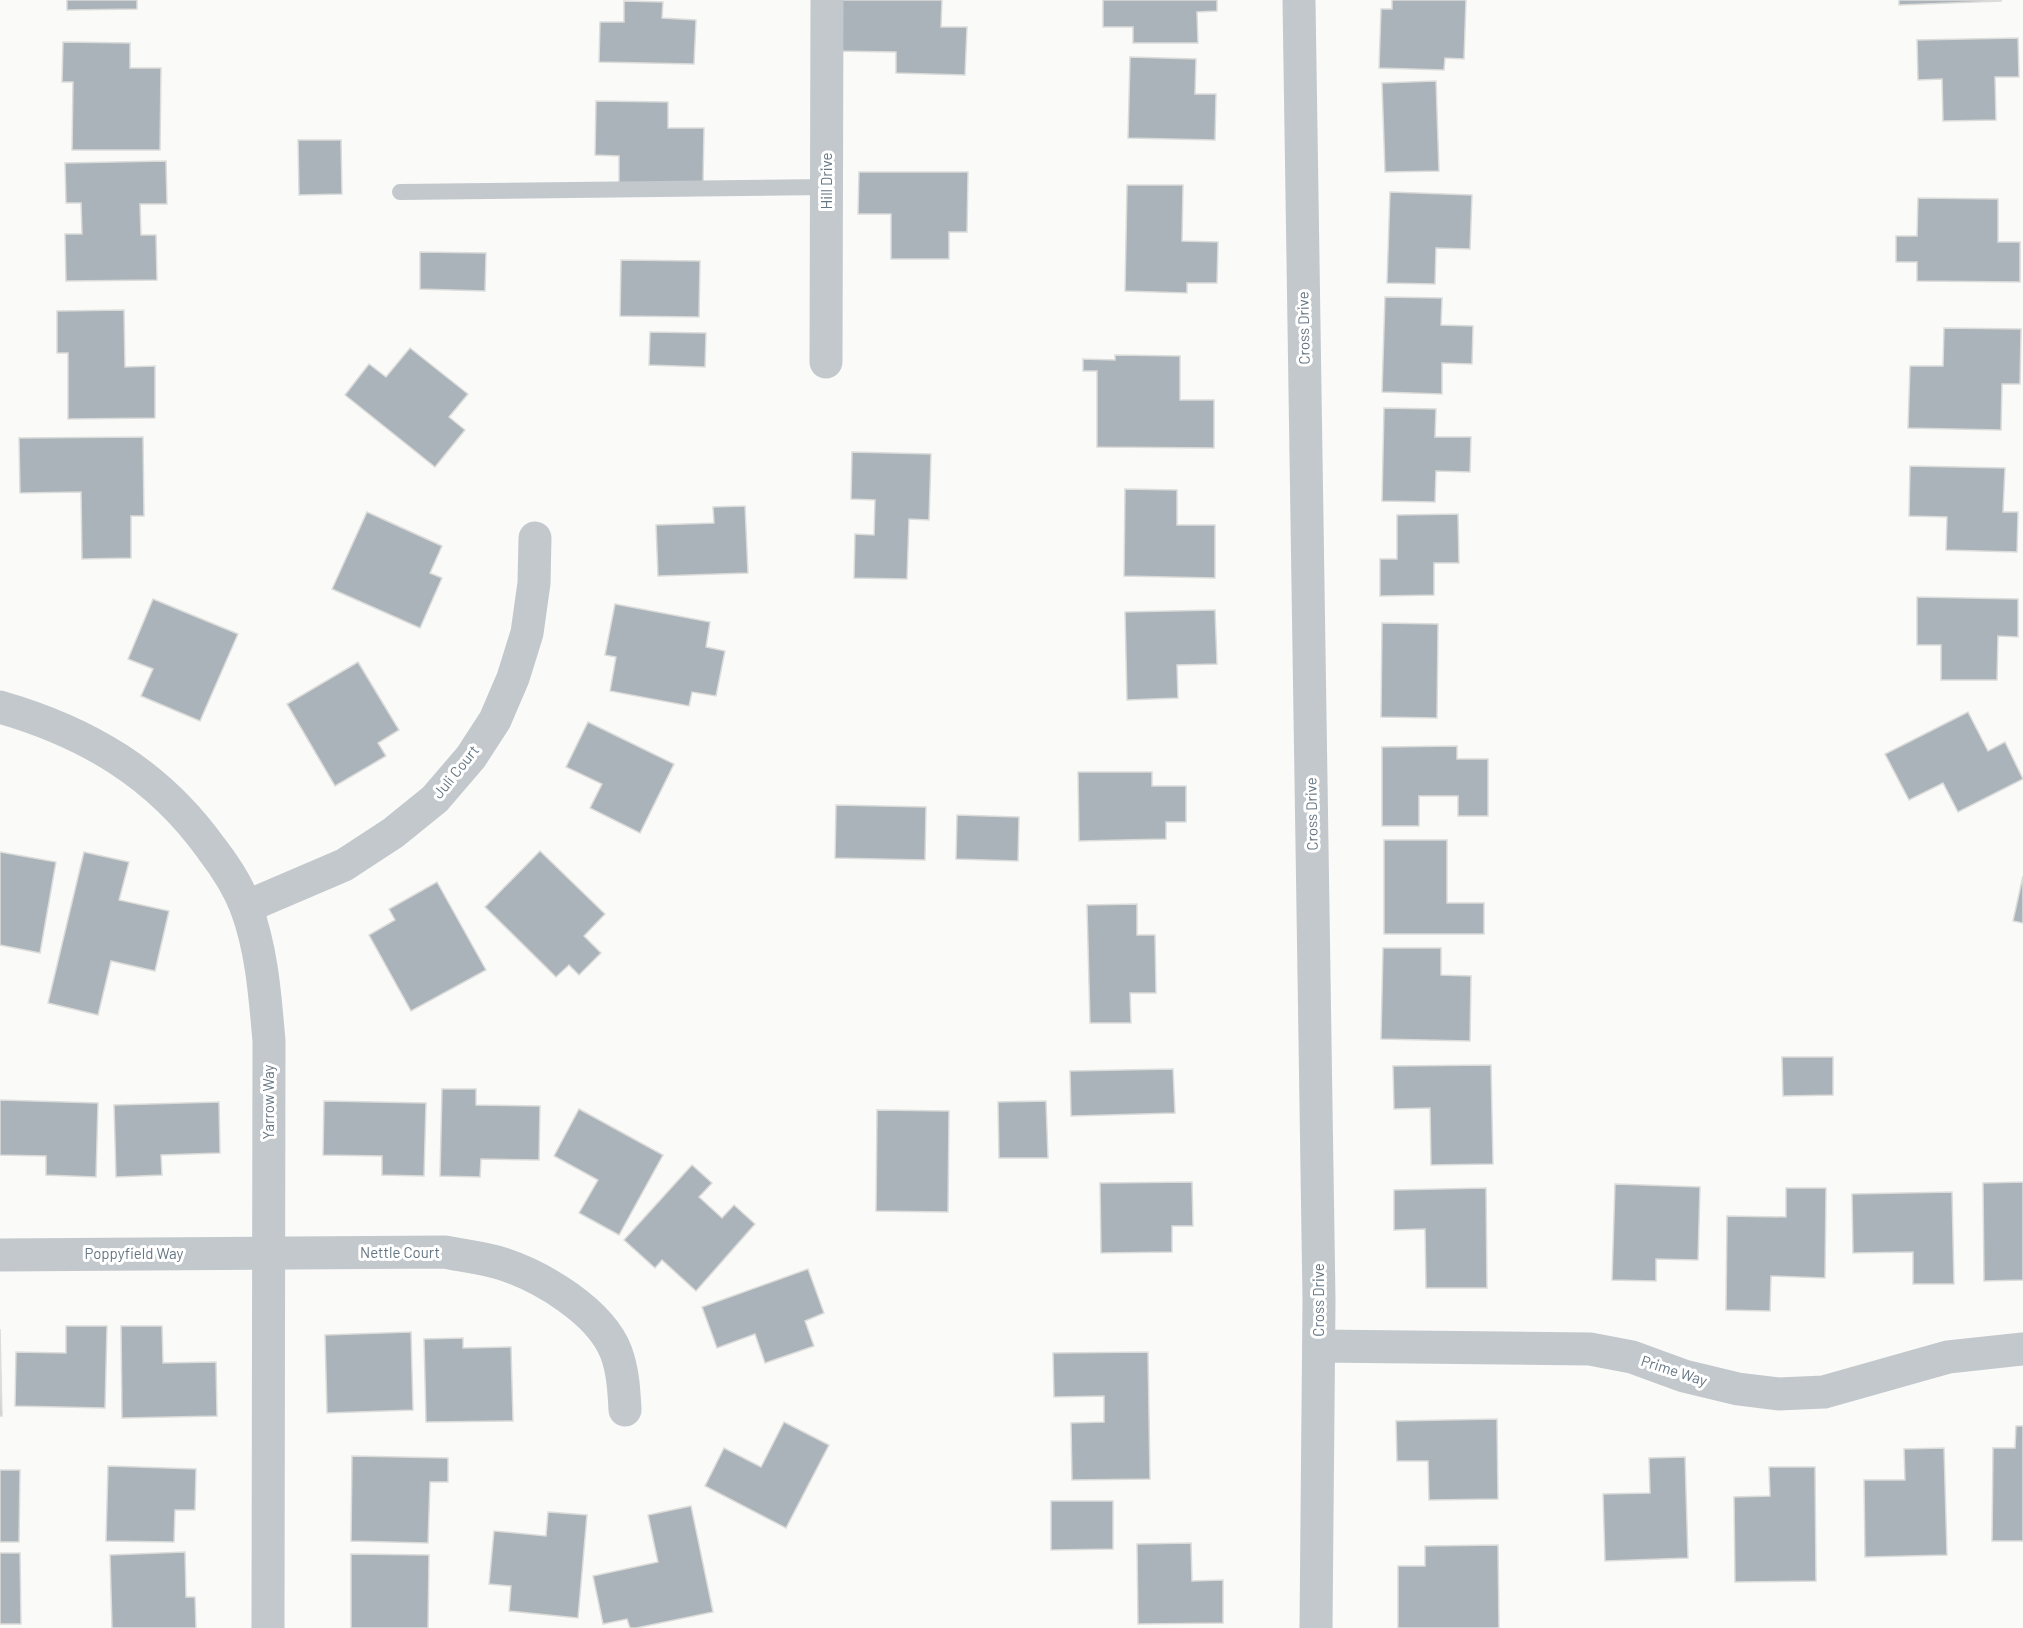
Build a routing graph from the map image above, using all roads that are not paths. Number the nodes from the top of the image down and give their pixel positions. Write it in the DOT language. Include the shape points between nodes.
graph roads {
  1 [pos="827,0"];
  2 [pos="1299,0"];
  3 [pos="827,187"];
  4 [pos="400,192"];
  5 [pos="826,362"];
  6 [pos="535,538"];
  7 [pos="0,707"];
  8 [pos="246,907"];
  9 [pos="269,1254"];
  10 [pos="0,1255"];
  11 [pos="1319,1346"];
  12 [pos="2023,1348"];
  13 [pos="625,1410"];
  14 [pos="268,1628"];
  15 [pos="1316,1628"];
  1 -- 3 [label="street, Hill Drive"];
  2 -- 11 [label="street, Cross Drive"];
  3 -- 4 [label="lane"];
  3 -- 5 [label="street, Hill Drive"];
  6 -- 8 [label="street, Juli Court" via="527,633 495,720 471,757 435,799 344,865"];
  7 -- 8 [label="street, Yarrow Way" via="73,732 116,756 157,787 195,825 226,868"];
  8 -- 9 [label="street, Yarrow Way" via="264,983 269,1041"];
  9 -- 10 [label="street, Poppyfield Way"];
  9 -- 13 [label="street, Nettle Court" via="445,1252 502,1264 555,1287 585,1311 615,1350 623,1377"];
  9 -- 14 [label="street, Yarrow Way"];
  11 -- 12 [label="street, Prime Way" via="1590,1349 1632,1357 1684,1376 1738,1389 1778,1394 1824,1392 1948,1357"];
  11 -- 15 [label="street, Cross Drive"];
}
